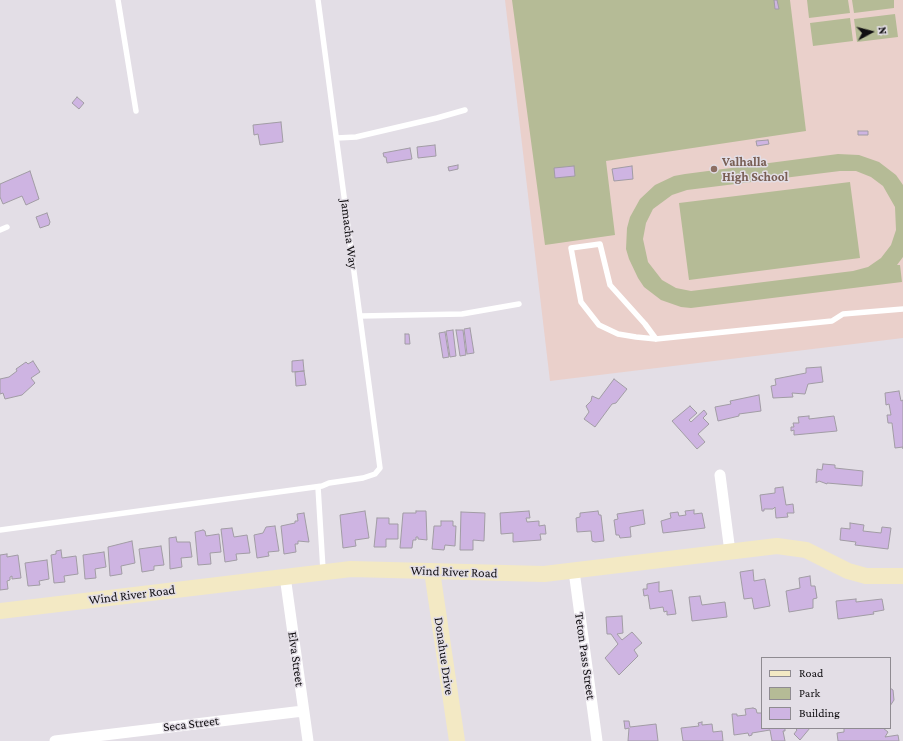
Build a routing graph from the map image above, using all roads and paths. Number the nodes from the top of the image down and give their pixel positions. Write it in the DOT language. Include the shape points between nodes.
graph roads {
  1 [pos="118,0"];
  2 [pos="318,0"];
  3 [pos="465,110"];
  4 [pos="136,111"];
  5 [pos="337,138"];
  6 [pos="7,227"];
  7 [pos="0,230"];
  8 [pos="519,304"];
  9 [pos="903,309"];
  10 [pos="360,316"];
  11 [pos="656,338"];
  12 [pos="720,475"];
  13 [pos="318,487"];
  14 [pos="0,530"];
  15 [pos="730,552"];
  16 [pos="432,571"];
  17 [pos="574,571"];
  18 [pos="323,572"];
  19 [pos="285,576"];
  20 [pos="903,576"];
  21 [pos="0,611"];
  22 [pos="304,711"];
  23 [pos="55,741"];
  24 [pos="308,741"];
  25 [pos="457,741"];
  26 [pos="597,741"];
  1 -- 4 [label="lane"];
  2 -- 5 [label="lane, Jamacha Way"];
  3 -- 5 [label="lane" via="356,137"];
  5 -- 10 [label="lane, Jamacha Way"];
  6 -- 7 [label="lane"];
  8 -- 10 [label="lane" via="462,314"];
  9 -- 11 [label="lane" via="843,314 832,321"];
  10 -- 13 [label="lane, Jamacha Way" via="380,468 375,474 362,478"];
  11 -- 11 [label="lane" via="618,334 599,324 581,302 571,248 600,244 610,285"];
  12 -- 15 [label="street"];
  13 -- 14 [label="lane"];
  13 -- 18 [label="lane"];
  15 -- 17 [label="street, Wind River Road"];
  15 -- 20 [label="street, Wind River Road" via="777,546 806,550 848,571 866,576"];
  16 -- 17 [label="street, Wind River Road" via="544,574"];
  16 -- 18 [label="street, Wind River Road" via="351,569"];
  16 -- 25 [label="street, Donahue Drive"];
  17 -- 26 [label="street, Teton Pass Street"];
  18 -- 19 [label="street, Wind River Road"];
  19 -- 21 [label="street, Wind River Road"];
  19 -- 22 [label="street, Elva Street"];
  22 -- 23 [label="street, Seca Street"];
  22 -- 24 [label="street, Elva Street"];
}
